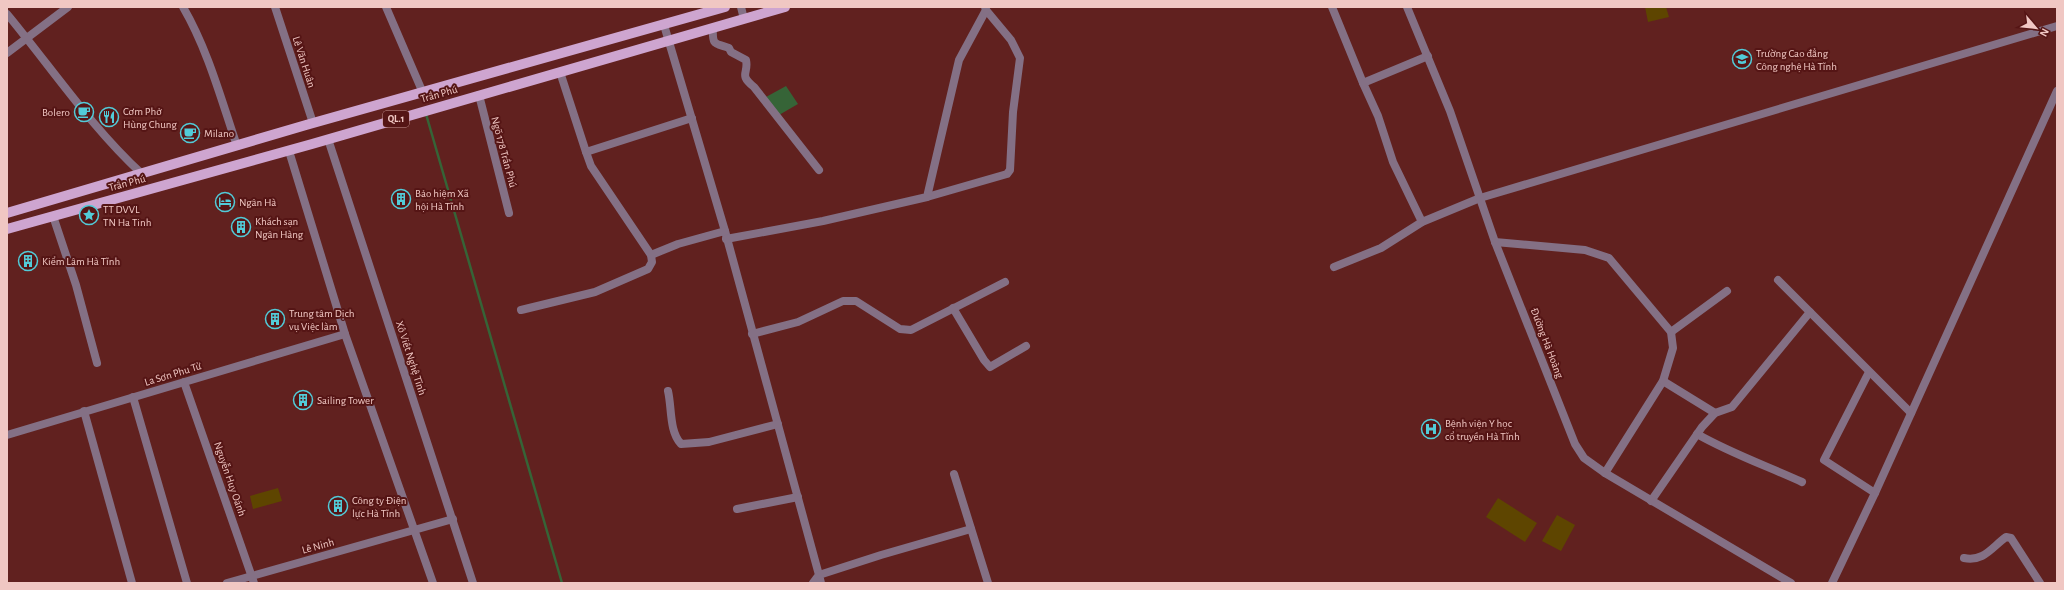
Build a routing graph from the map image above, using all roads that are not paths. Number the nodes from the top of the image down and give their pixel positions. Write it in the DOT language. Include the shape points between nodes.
graph roads {
  1 [pos="68,7"];
  2 [pos="183,7"];
  3 [pos="275,7"];
  4 [pos="386,7"];
  5 [pos="725,7"];
  6 [pos="741,7"];
  7 [pos="785,7"];
  8 [pos="1332,7"];
  9 [pos="1407,7"];
  10 [pos="985,9"];
  11 [pos="7,14"];
  12 [pos="744,19"];
  13 [pos="664,25"];
  14 [pos="2057,26"];
  15 [pos="713,28"];
  16 [pos="26,38"];
  17 [pos="668,41"];
  18 [pos="7,53"];
  19 [pos="1428,56"];
  20 [pos="560,72"];
  21 [pos="1363,83"];
  22 [pos="2057,90"];
  23 [pos="423,93"];
  24 [pos="478,95"];
  25 [pos="692,118"];
  26 [pos="313,123"];
  27 [pos="328,139"];
  28 [pos="237,146"];
  29 [pos="289,151"];
  30 [pos="586,152"];
  31 [pos="819,170"];
  32 [pos="142,174"];
  33 [pos="927,197"];
  34 [pos="1480,198"];
  35 [pos="7,213"];
  36 [pos="509,213"];
  37 [pos="54,216"];
  38 [pos="1422,222"];
  39 [pos="7,229"];
  40 [pos="726,235"];
  41 [pos="1496,242"];
  42 [pos="650,255"];
  43 [pos="1334,267"];
  44 [pos="1778,280"];
  45 [pos="1005,282"];
  46 [pos="1727,291"];
  47 [pos="953,308"];
  48 [pos="521,310"];
  49 [pos="1810,312"];
  50 [pos="1671,332"];
  51 [pos="345,334"];
  52 [pos="752,334"];
  53 [pos="1026,346"];
  54 [pos="97,364"];
  55 [pos="1869,372"];
  56 [pos="1663,381"];
  57 [pos="184,382"];
  58 [pos="668,391"];
  59 [pos="133,397"];
  60 [pos="84,411"];
  61 [pos="1715,413"];
  62 [pos="1911,413"];
  63 [pos="778,424"];
  64 [pos="1697,434"];
  65 [pos="7,435"];
  66 [pos="1605,473"];
  67 [pos="954,474"];
  68 [pos="1802,482"];
  69 [pos="1875,493"];
  70 [pos="798,497"];
  71 [pos="1651,501"];
  72 [pos="737,509"];
  73 [pos="453,519"];
  74 [pos="971,529"];
  75 [pos="416,531"];
  76 [pos="1964,558"];
  77 [pos="253,579"];
  78 [pos="820,579"];
  79 [pos="132,583"];
  80 [pos="187,583"];
  81 [pos="227,583"];
  82 [pos="432,583"];
  83 [pos="473,583"];
  84 [pos="813,583"];
  85 [pos="988,583"];
  86 [pos="1791,583"];
  87 [pos="1832,583"];
  88 [pos="2040,583"];
  1 -- 16 [label="street"];
  2 -- 28 [label="street" via="193,24 215,80"];
  3 -- 26 [label="street, Lê Văn Huân"];
  4 -- 23 [label="street"];
  5 -- 13 [label="main road, Trần Phú / QL.1"];
  6 -- 12 [label="street"];
  7 -- 12 [label="main road, Trần Phú / QL.1"];
  8 -- 21 [label="street"];
  9 -- 19 [label="street, Đường Hà Hoàng"];
  10 -- 33 [label="street" via="959,60"];
  10 -- 33 [label="street" via="1011,40 1020,58 1013,112 1010,170 1007,174"];
  11 -- 16 [label="street"];
  12 -- 15 [label="main road, Trần Phú / QL.1"];
  13 -- 17 [label="street"];
  13 -- 23 [label="main road, Trần Phú / QL.1"];
  14 -- 34 [label="street"];
  15 -- 17 [label="main road, Trần Phú / QL.1"];
  15 -- 31 [label="street" via="712,38 715,43 720,47 729,48 731,52 746,60 744,74 747,81"];
  16 -- 18 [label="street"];
  16 -- 32 [label="street" via="84,110"];
  17 -- 20 [label="main road, Trần Phú / QL.1"];
  17 -- 25 [label="street"];
  19 -- 21 [label="street"];
  19 -- 34 [label="street, Đường Hà Hoàng"];
  20 -- 24 [label="main road, Trần Phú / QL.1"];
  20 -- 30 [label="street"];
  21 -- 38 [label="street" via="1378,116 1393,162"];
  22 -- 62 [label="street"];
  23 -- 26 [label="main road, Trần Phú / QL.1"];
  24 -- 27 [label="main road, Trần Phú / QL.1"];
  24 -- 36 [label="street, Ngõ 178 Trần Phú"];
  25 -- 30 [label="street"];
  25 -- 40 [label="street"];
  26 -- 28 [label="main road, Trần Phú / QL.1"];
  27 -- 29 [label="main road, Trần Phú / QL.1"];
  27 -- 73 [label="street, Xô Viết Nghệ Tĩnh"];
  28 -- 32 [label="main road, Trần Phú / QL.1"];
  29 -- 37 [label="main road, Trần Phú / QL.1"];
  29 -- 51 [label="street"];
  30 -- 42 [label="street" via="591,166"];
  32 -- 35 [label="main road, Trần Phú / QL.1"];
  33 -- 40 [label="street" via="823,221"];
  34 -- 38 [label="street"];
  34 -- 41 [label="street, Đường Hà Hoàng"];
  37 -- 39 [label="main road, Trần Phú / QL.1"];
  37 -- 54 [label="street"];
  38 -- 43 [label="street" via="1381,248"];
  40 -- 42 [label="street" via="678,244"];
  40 -- 52 [label="street"];
  41 -- 50 [label="street" via="1585,250 1609,258"];
  41 -- 66 [label="street, Đường Hà Hoàng" via="1575,444 1584,458"];
  42 -- 48 [label="street" via="652,262 648,270 635,276 595,292"];
  44 -- 49 [label="street"];
  45 -- 47 [label="street"];
  46 -- 50 [label="street"];
  47 -- 52 [label="street" via="906,330 900,329 856,302 843,301 798,322"];
  47 -- 53 [label="street" via="990,367"];
  49 -- 55 [label="street"];
  49 -- 61 [label="street" via="1732,407"];
  50 -- 56 [label="street" via="1672,348"];
  51 -- 57 [label="street, La Sơn Phu Tử"];
  51 -- 75 [label="street"];
  52 -- 63 [label="street"];
  55 -- 62 [label="street"];
  55 -- 69 [label="street" via="1824,460"];
  56 -- 61 [label="street"];
  56 -- 66 [label="street"];
  57 -- 59 [label="street, La Sơn Phu Tử"];
  57 -- 77 [label="street, Nguyễn Huy Oánh"];
  58 -- 63 [label="street" via="676,439 681,444 709,442"];
  59 -- 60 [label="street, La Sơn Phu Tử"];
  59 -- 80 [label="street"];
  60 -- 65 [label="street, La Sơn Phu Tử"];
  60 -- 79 [label="street"];
  61 -- 64 [label="street"];
  62 -- 69 [label="street"];
  63 -- 70 [label="street"];
  64 -- 68 [label="street" via="1720,447"];
  64 -- 71 [label="street"];
  66 -- 71 [label="street, Đường Hà Hoàng"];
  67 -- 74 [label="street"];
  69 -- 87 [label="street"];
  70 -- 72 [label="street"];
  70 -- 78 [label="street"];
  71 -- 86 [label="street, Đường Hà Hoàng"];
  73 -- 75 [label="street, Lê Ninh"];
  73 -- 83 [label="street, Xô Viết Nghệ Tĩnh"];
  74 -- 78 [label="street" via="881,555"];
  74 -- 85 [label="street"];
  75 -- 77 [label="street, Lê Ninh"];
  75 -- 82 [label="street"];
  76 -- 88 [label="street" via="1974,559 1983,556 2006,537 2011,538"];
  77 -- 81 [label="street, Lê Ninh"];
  78 -- 84 [label="street"];
}
